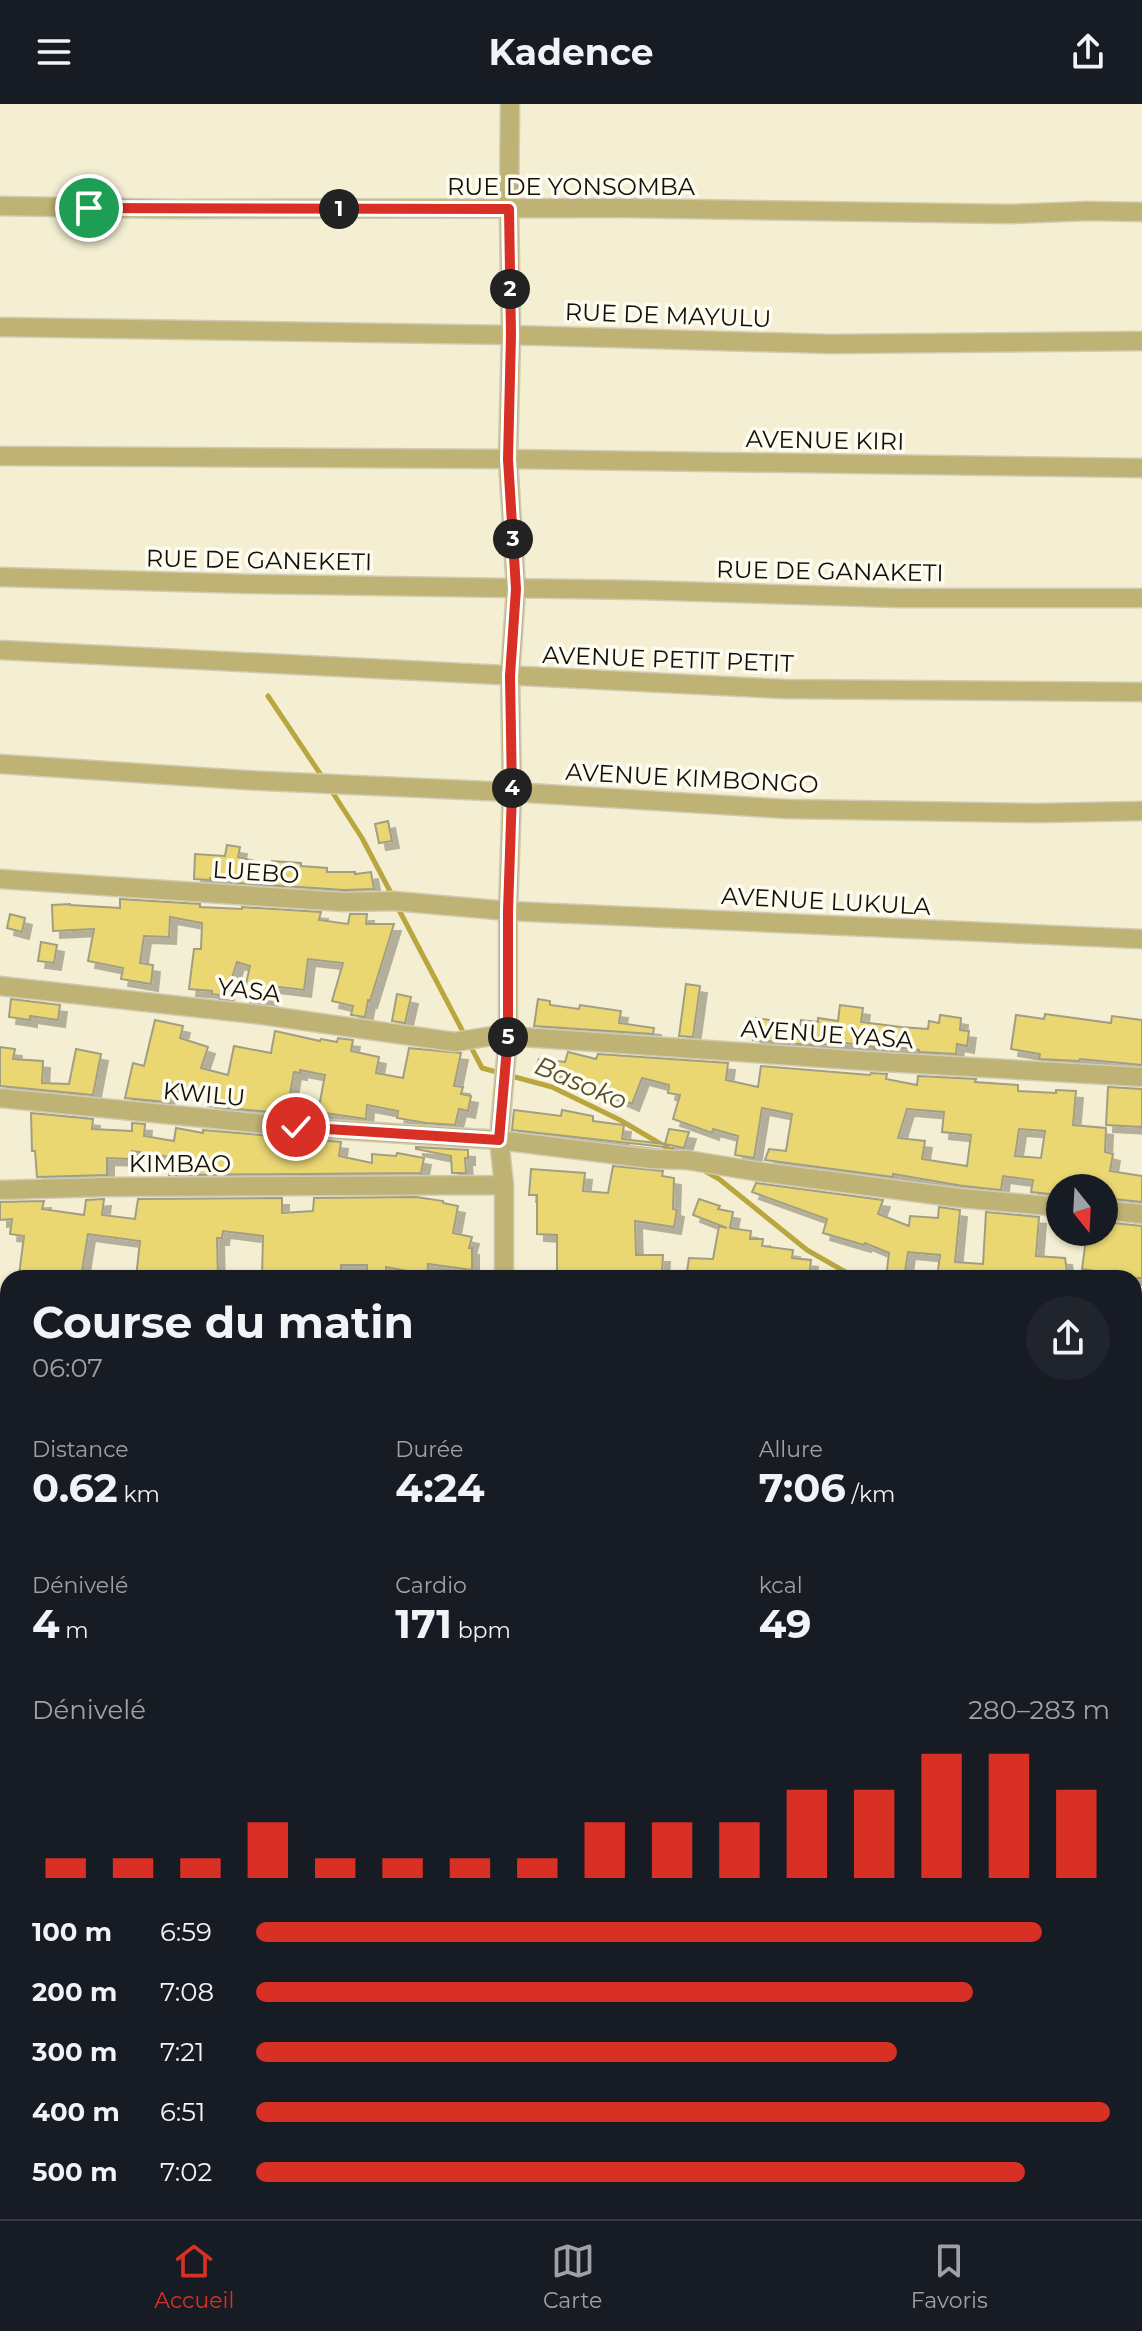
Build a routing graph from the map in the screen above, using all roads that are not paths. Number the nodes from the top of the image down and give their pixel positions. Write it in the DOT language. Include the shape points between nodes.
graph roads {
  1 [pos="510,104"];
  2 [pos="0,206"];
  3 [pos="509,209"];
  4 [pos="1142,212"];
  5 [pos="0,327"];
  6 [pos="511,335"];
  7 [pos="1142,341"];
  8 [pos="0,456"];
  9 [pos="508,459"];
  10 [pos="1142,468"];
  11 [pos="0,577"];
  12 [pos="516,589"];
  13 [pos="1142,598"];
  14 [pos="0,650"];
  15 [pos="510,676"];
  16 [pos="1142,692"];
  17 [pos="0,764"];
  18 [pos="512,792"];
  19 [pos="1142,811"];
  20 [pos="0,879"];
  21 [pos="508,911"];
  22 [pos="1142,939"];
  23 [pos="0,986"];
  24 [pos="500,1036"];
  25 [pos="1142,1077"];
  26 [pos="0,1098"];
  27 [pos="499,1140"];
  28 [pos="504,1185"];
  29 [pos="0,1190"];
  30 [pos="1046,1206"];
  31 [pos="1118,1211"];
  32 [pos="1142,1214"];
  33 [pos="504,1270"];
  1 -- 3 [label="street"];
  2 -- 3 [label="street, RUE DE YONSOMBA"];
  3 -- 4 [label="street, RUE DE YONSOMBA"];
  3 -- 6 [label="street"];
  5 -- 6 [label="street, RUE DE MAYULU"];
  6 -- 7 [label="street, RUE DE MAYULU" via="830,344"];
  6 -- 9 [label="street"];
  8 -- 9 [label="street, AVENUE KIRI"];
  9 -- 10 [label="street, AVENUE KIRI"];
  9 -- 12 [label="street"];
  11 -- 12 [label="street, RUE DE GANEKETI"];
  12 -- 13 [label="street, RUE DE GANAKETI"];
  12 -- 15 [label="street"];
  14 -- 15 [label="street, AVENUE PETIT PETIT"];
  15 -- 16 [label="street, AVENUE PETIT PETIT" via="784,689"];
  15 -- 18 [label="street"];
  17 -- 18 [label="street, AVENUE KIMBONGO"];
  18 -- 19 [label="street, AVENUE KIMBONGO" via="788,809"];
  18 -- 21 [label="street"];
  20 -- 21 [label="street, LUEBO"];
  21 -- 22 [label="street, AVENUE LUKULA"];
  21 -- 24 [label="street"];
  23 -- 24 [label="street, YASA" via="455,1042"];
  24 -- 25 [label="street, AVENUE YASA"];
  24 -- 27 [label="street" via="505,1060"];
  26 -- 27 [label="street, KWILU" via="296,1127"];
  27 -- 28 [label="street"];
  27 -- 30 [label="street, KWILU"];
  28 -- 29 [label="street, KIMBAO"];
  28 -- 33 [label="street"];
  31 -- 32 [label="street"];
}
